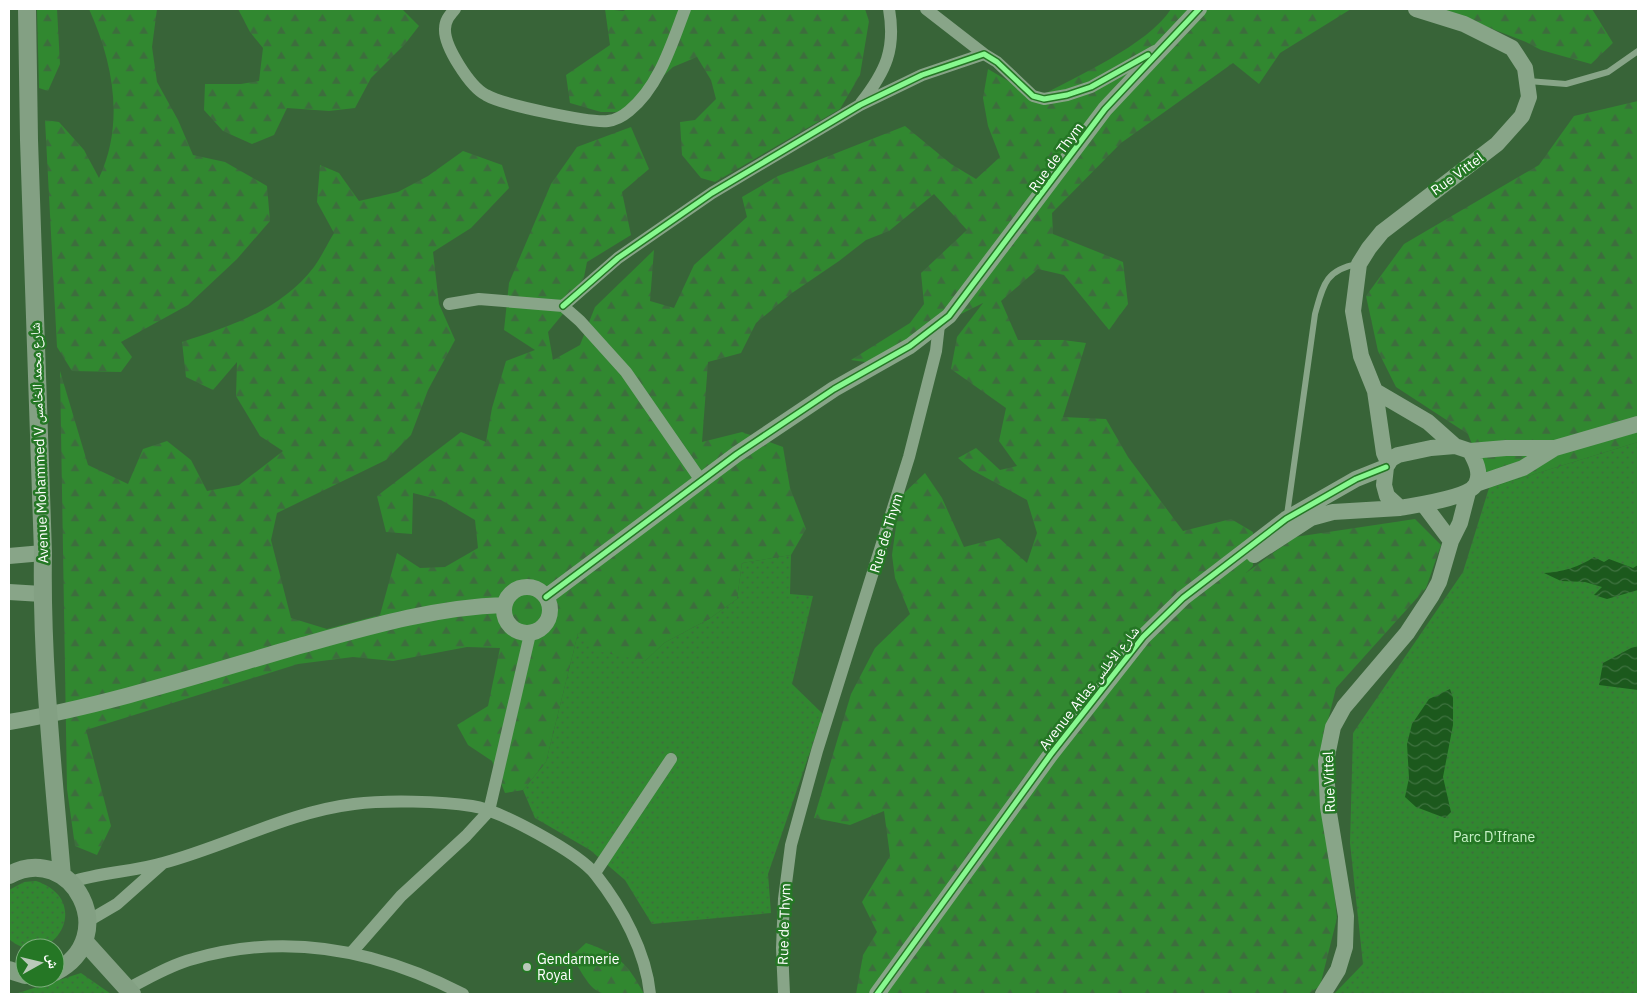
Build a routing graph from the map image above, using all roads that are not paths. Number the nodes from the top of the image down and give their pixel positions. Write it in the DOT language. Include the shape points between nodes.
graph roads {
  1 [pos="27,9"];
  2 [pos="455,9"];
  3 [pos="685,9"];
  4 [pos="889,9"];
  5 [pos="926,9"];
  6 [pos="1199,9"];
  7 [pos="1416,9"];
  8 [pos="1160,48"];
  9 [pos="1638,51"];
  10 [pos="984,54"];
  11 [pos="1528,81"];
  12 [pos="860,105"];
  13 [pos="1359,264"];
  14 [pos="449,304"];
  15 [pos="563,306"];
  16 [pos="939,325"];
  17 [pos="1375,391"];
  18 [pos="1638,424"];
  19 [pos="1462,448"];
  20 [pos="1555,448"];
  21 [pos="1387,465"];
  22 [pos="702,482"];
  23 [pos="1472,488"];
  24 [pos="1424,504"];
  25 [pos="1400,508"];
  26 [pos="1286,519"];
  27 [pos="1451,542"];
  28 [pos="43,553"];
  29 [pos="9,556"];
  30 [pos="9,592"];
  31 [pos="42,594"];
  32 [pos="546,597"];
  33 [pos="504,605"];
  34 [pos="530,634"];
  35 [pos="48,715"];
  36 [pos="9,722"];
  37 [pos="671,759"];
  38 [pos="489,811"];
  39 [pos="162,864"];
  40 [pos="595,873"];
  41 [pos="9,875"];
  42 [pos="66,879"];
  43 [pos="88,921"];
  44 [pos="84,942"];
  45 [pos="352,952"];
  46 [pos="65,965"];
  47 [pos="130,992"];
  48 [pos="463,994"];
  49 [pos="650,994"];
  50 [pos="784,994"];
  51 [pos="877,994"];
  52 [pos="888,994"];
  53 [pos="1322,994"];
  1 -- 28 [label="main road, Avenue Mohammed V شارع محمد الخامس"];
  2 -- 3 [label="street" via="446,21 448,42 465,73 483,94 506,103 606,121 628,112 651,85 670,50"];
  4 -- 12 [label="street" via="893,42 882,73"];
  5 -- 10 [label="street"];
  6 -- 8 [label="street, Rue de Thym"];
  7 -- 11 [label="street, Rue Vittel" via="1464,24 1506,44 1518,56"];
  8 -- 10 [label="street" via="1091,86 1061,97 1044,99 1034,96"];
  8 -- 16 [label="street, Rue de Thym" via="1105,110 961,303"];
  9 -- 11 [label="lane" via="1608,72 1566,84"];
  10 -- 12 [label="street" via="922,75"];
  11 -- 13 [label="street, Rue Vittel" via="1526,106 1514,126 1485,155 1382,232"];
  12 -- 15 [label="street" via="678,215 618,258"];
  13 -- 17 [label="street, Rue Vittel" via="1353,311 1361,356"];
  13 -- 26 [label="lane" via="1340,270 1324,283 1315,314"];
  14 -- 15 [label="street" via="479,299"];
  15 -- 22 [label="street" via="626,372"];
  16 -- 22 [label="street" via="790,418"];
  16 -- 50 [label="street, Rue de Thym" via="936,351 909,457 791,845 784,899"];
  17 -- 19 [label="street" via="1428,422"];
  17 -- 21 [label="street, Rue Vittel"];
  18 -- 20 [label="street"];
  19 -- 20 [label="street, Avenue Atlas شارع الأطلس"];
  19 -- 21 [label="street, Avenue Atlas شارع الأطلس" via="1411,452 1398,455"];
  19 -- 23 [label="street, Rue Vittel" via="1477,465"];
  20 -- 23 [label="street, Avenue Atlas شارع الأطلس" via="1524,468"];
  21 -- 25 [label="street, Rue Vittel" via="1384,485 1387,496"];
  21 -- 26 [label="street, Avenue Atlas شارع الأطلس"];
  22 -- 32 [label="street"];
  23 -- 24 [label="street, Avenue Atlas شارع الأطلس"];
  23 -- 27 [label="street, Rue Vittel"];
  24 -- 25 [label="street, Avenue Atlas شارع الأطلس"];
  24 -- 27 [label="street"];
  25 -- 52 [label="street, Avenue Atlas شارع الأطلس" via="1333,512 1311,518 1233,570 1171,622 1131,666"];
  26 -- 51 [label="street, Avenue Atlas شارع الأطلس" via="1183,598 1142,637 1051,754"];
  27 -- 53 [label="street, Rue Vittel" via="1432,595 1407,633 1344,707 1332,727 1326,761 1328,800 1346,916 1346,947 1338,970"];
  28 -- 29 [label="street"];
  28 -- 31 [label="main road, Avenue Mohammed V شارع محمد الخامس"];
  30 -- 31 [label="street"];
  31 -- 35 [label="main road, Avenue Mohammed V شارع محمد الخامس"];
  32 -- 33 [label="street" via="539,590 522,587 514,591"];
  32 -- 34 [label="street" via="550,615 546,624"];
  33 -- 34 [label="street" via="503,614 513,630"];
  33 -- 35 [label="street" via="468,607 389,622"];
  34 -- 38 [label="street"];
  35 -- 36 [label="street"];
  35 -- 42 [label="main road, Avenue Mohammed V شارع محمد الخامس"];
  37 -- 40 [label="street"];
  38 -- 39 [label="street" via="472,806 398,802 354,804 311,813"];
  38 -- 40 [label="street" via="532,830"];
  38 -- 45 [label="street" via="401,896"];
  39 -- 42 [label="street"];
  39 -- 43 [label="street" via="117,904"];
  40 -- 49 [label="street" via="639,948"];
  41 -- 42 [label="main road" via="38,868"];
  42 -- 43 [label="main road" via="83,900"];
  43 -- 44 [label="main road"];
  44 -- 46 [label="main road" via="73,960"];
  44 -- 47 [label="main road"];
  45 -- 47 [label="street" via="292,944 218,953 166,969"];
  45 -- 48 [label="street" via="407,969"];
}
